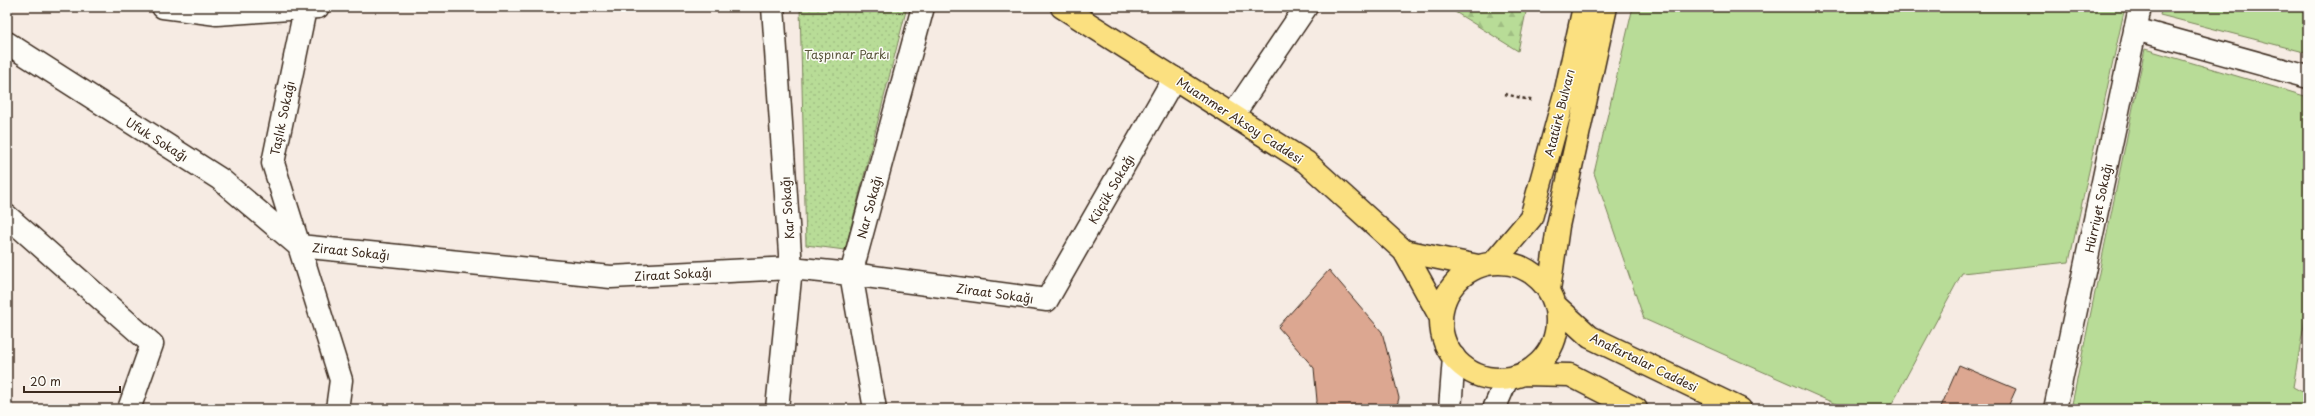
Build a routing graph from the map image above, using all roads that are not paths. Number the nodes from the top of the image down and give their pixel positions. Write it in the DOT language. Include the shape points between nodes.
graph roads {
  1 [pos="163,7"];
  2 [pos="773,7"];
  3 [pos="923,7"];
  4 [pos="1062,7"];
  5 [pos="1306,7"];
  6 [pos="1584,7"];
  7 [pos="1606,7"];
  8 [pos="2140,7"];
  9 [pos="312,8"];
  10 [pos="2136,29"];
  11 [pos="7,43"];
  12 [pos="2308,77"];
  13 [pos="1174,78"];
  14 [pos="1233,115"];
  15 [pos="7,216"];
  16 [pos="299,246"];
  17 [pos="1404,251"];
  18 [pos="1486,265"];
  19 [pos="791,268"];
  20 [pos="851,274"];
  21 [pos="1552,298"];
  22 [pos="1047,300"];
  23 [pos="1441,318"];
  24 [pos="1454,357"];
  25 [pos="1515,376"];
  26 [pos="129,409"];
  27 [pos="337,409"];
  28 [pos="777,409"];
  29 [pos="875,409"];
  30 [pos="1450,409"];
  31 [pos="1494,409"];
  32 [pos="1636,409"];
  33 [pos="1740,409"];
  34 [pos="2055,409"];
  1 -- 9 [label="street" via="217,14"];
  2 -- 19 [label="street, Kar Sokağı"];
  3 -- 20 [label="street, Nar Sokağı"];
  4 -- 13 [label="main road, Muammer Aksoy Caddesi"];
  5 -- 14 [label="street"];
  6 -- 18 [label="main road, Atatürk Bulvarı" via="1566,90 1531,218"];
  7 -- 21 [label="main road" via="1558,226"];
  8 -- 10 [label="street, Hürriyet Sokağı"];
  9 -- 16 [label="street, Taşlık Sokağı" via="273,163"];
  10 -- 12 [label="street"];
  10 -- 34 [label="street, Hürriyet Sokağı"];
  11 -- 16 [label="street, Ufuk Sokağı" via="220,179"];
  13 -- 14 [label="main road, Muammer Aksoy Caddesi"];
  13 -- 22 [label="street, Küçük Sokağı"];
  14 -- 17 [label="main road, Muammer Aksoy Caddesi" via="1306,162"];
  15 -- 26 [label="street" via="152,344"];
  16 -- 19 [label="street, Ziraat Sokağı" via="611,277"];
  16 -- 27 [label="street, Taşlık Sokağı" via="341,380"];
  17 -- 18 [label="main road"];
  17 -- 23 [label="main road"];
  18 -- 21 [label="main road" via="1510,264 1525,268 1538,277"];
  18 -- 23 [label="main road" via="1464,275 1452,286"];
  19 -- 20 [label="street, Ziraat Sokağı"];
  19 -- 28 [label="street, Kar Sokağı"];
  20 -- 22 [label="street, Ziraat Sokağı"];
  20 -- 29 [label="street, Nar Sokağı"];
  21 -- 25 [label="main road" via="1557,326 1548,352 1537,365"];
  21 -- 33 [label="main road, Anafartalar Caddesi" via="1590,337"];
  23 -- 24 [label="main road" via="1442,334"];
  24 -- 25 [label="main road" via="1474,373 1490,378"];
  24 -- 30 [label="street"];
  25 -- 31 [label="street"];
  25 -- 32 [label="main road" via="1570,376"];
}
